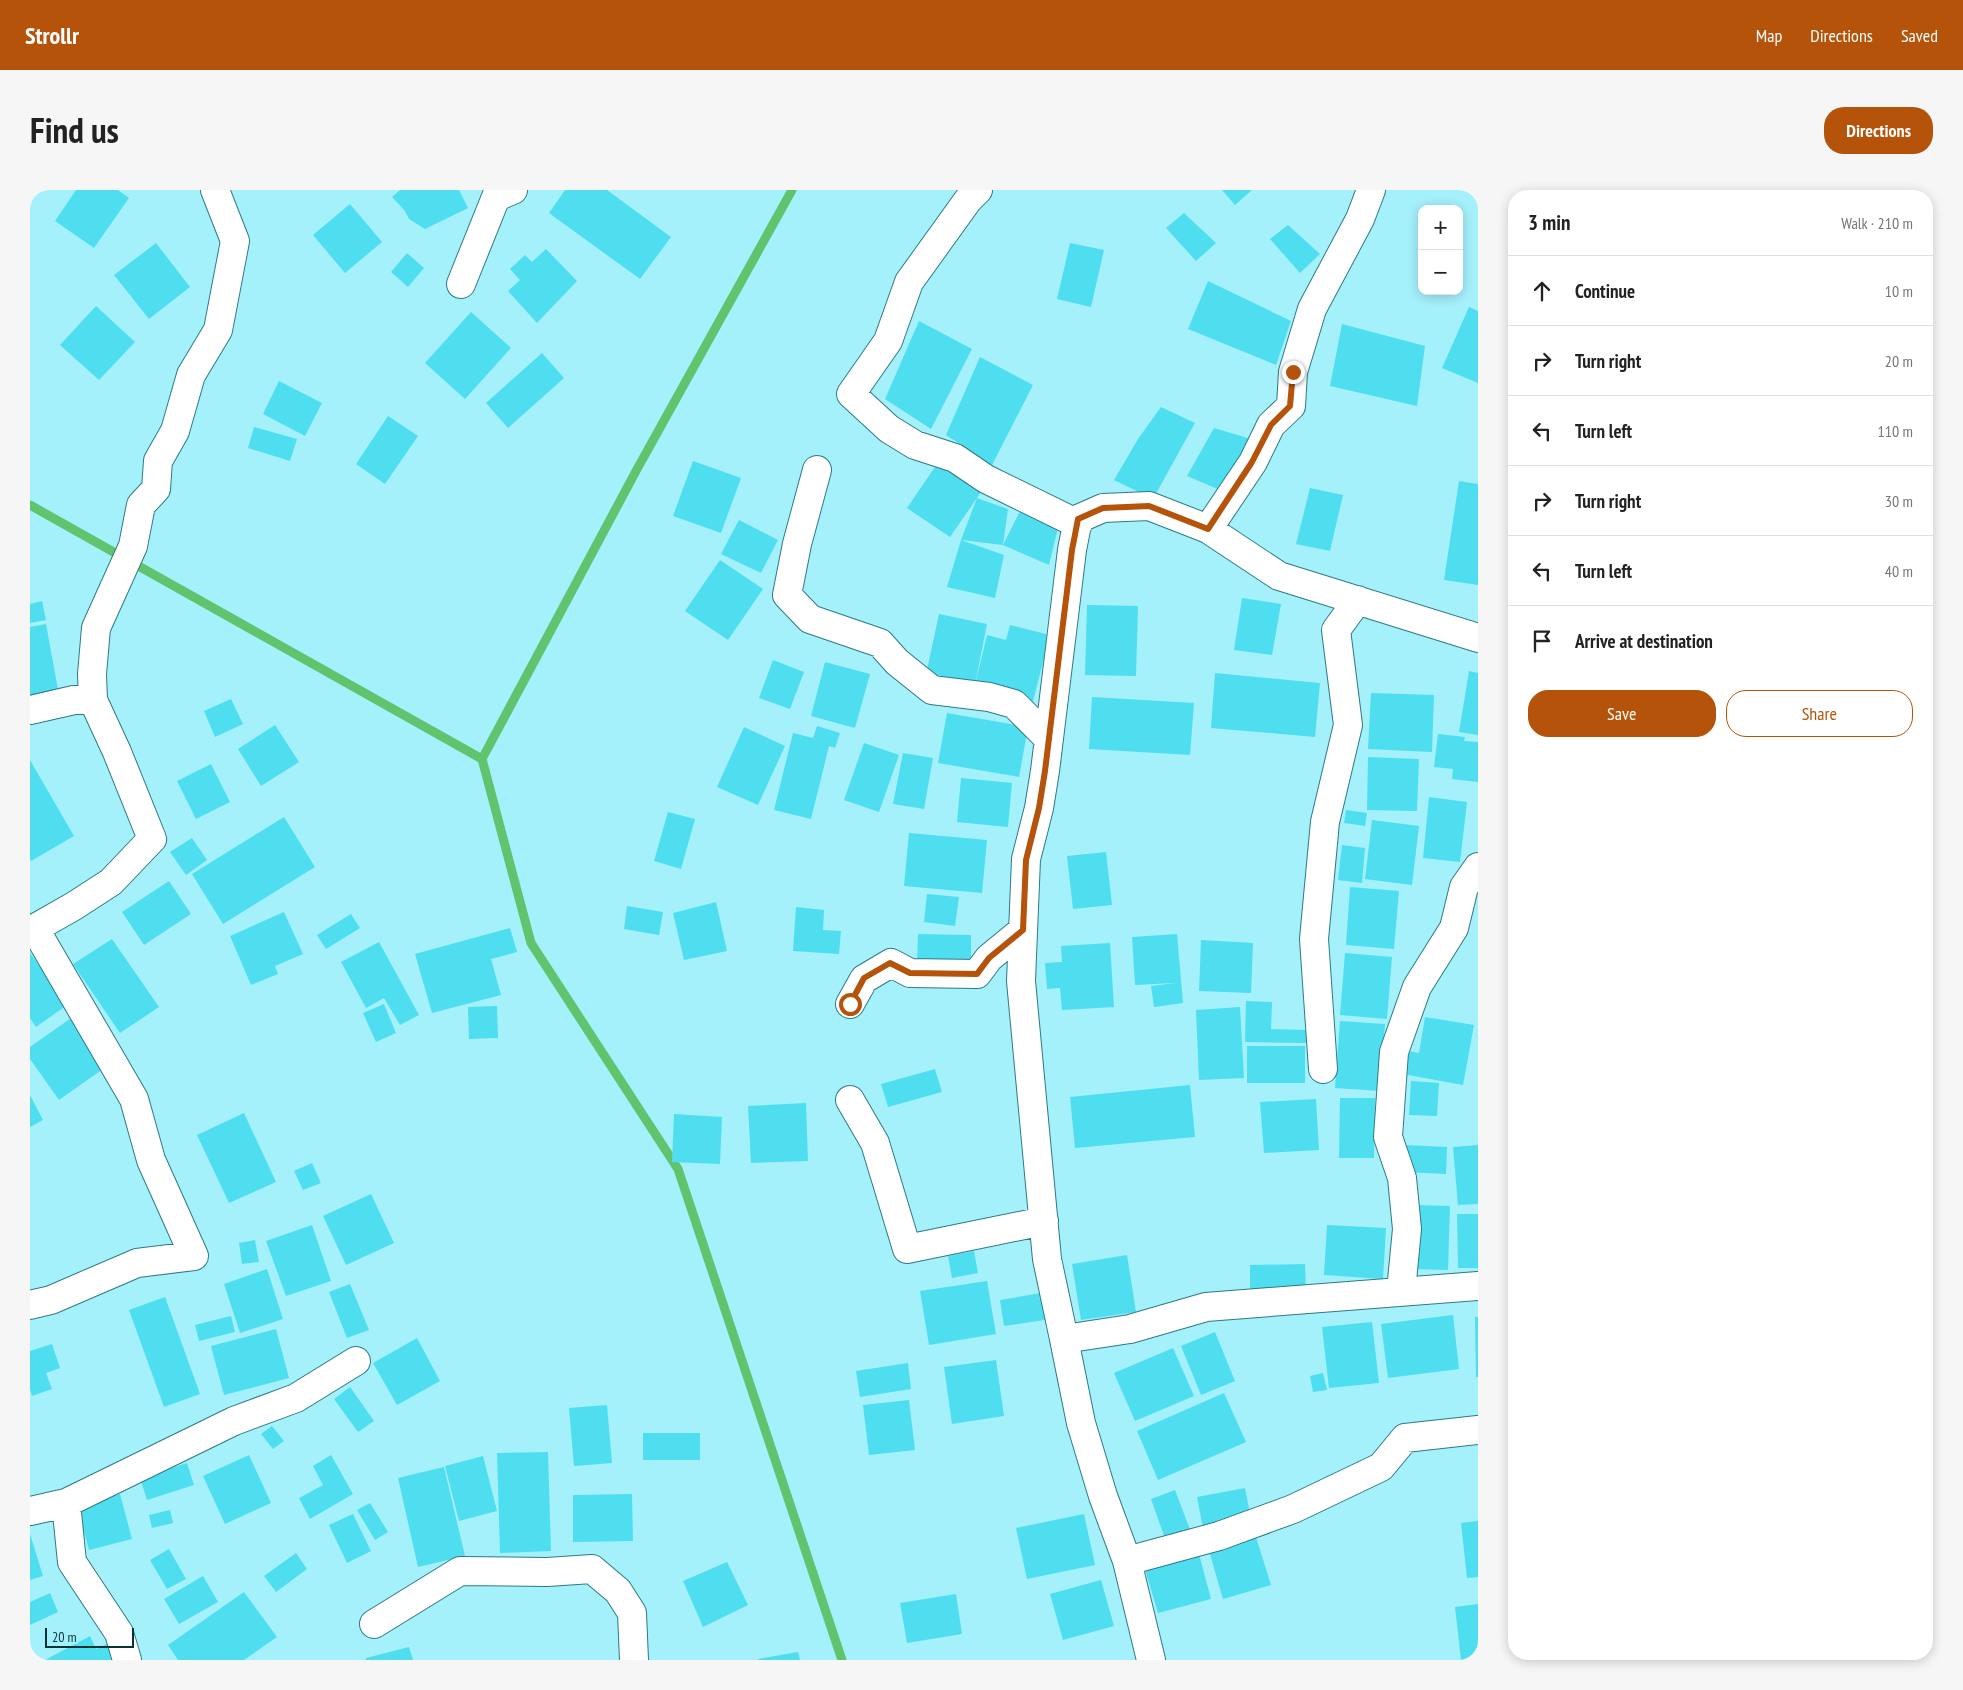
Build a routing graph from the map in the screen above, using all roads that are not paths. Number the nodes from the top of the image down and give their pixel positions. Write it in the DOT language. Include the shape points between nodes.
graph roads {
  1 [pos="216,190"];
  2 [pos="513,190"];
  3 [pos="978,190"];
  4 [pos="1371,190"];
  5 [pos="461,284"];
  6 [pos="817,470"];
  7 [pos="1078,524"];
  8 [pos="1208,529"];
  9 [pos="1358,600"];
  10 [pos="1478,638"];
  11 [pos="93,700"];
  12 [pos="30,710"];
  13 [pos="1049,739"];
  14 [pos="1478,867"];
  15 [pos="1466,926"];
  16 [pos="32,930"];
  17 [pos="1023,930"];
  18 [pos="850,1004"];
  19 [pos="1323,1069"];
  20 [pos="850,1100"];
  21 [pos="1044,1221"];
  22 [pos="1478,1286"];
  23 [pos="1401,1291"];
  24 [pos="30,1305"];
  25 [pos="1064,1339"];
  26 [pos="356,1361"];
  27 [pos="1478,1430"];
  28 [pos="66,1503"];
  29 [pos="30,1511"];
  30 [pos="1127,1561"];
  31 [pos="374,1624"];
  32 [pos="127,1660"];
  33 [pos="634,1660"];
  34 [pos="1151,1660"];
  1 -- 11 [label="street" via="235,241 218,330 191,375 175,431 158,461 156,489 141,505 133,546 96,628"];
  2 -- 5 [label="street" via="496,197"];
  3 -- 7 [label="street" via="909,282 888,341 851,394 889,429 915,445 955,458 986,479"];
  4 -- 8 [label="street" via="1360,219 1312,308 1293,372 1290,406 1271,425 1252,462"];
  6 -- 13 [label="street" via="787,595 810,619 880,643 897,662 932,690 1014,704"];
  7 -- 8 [label="street" via="1078,519 1103,508 1149,506"];
  7 -- 13 [label="street"];
  8 -- 9 [label="street" via="1279,576"];
  9 -- 10 [label="street"];
  9 -- 19 [label="street" via="1336,630 1348,725 1325,822 1314,938"];
  11 -- 12 [label="street" via="74,700"];
  11 -- 16 [label="street" via="152,839 110,882"];
  13 -- 17 [label="street" via="1039,808 1026,860"];
  14 -- 15 [label="street" via="1464,887"];
  15 -- 23 [label="street" via="1417,987 1394,1052 1388,1137 1402,1178 1407,1229"];
  16 -- 24 [label="street" via="134,1099 151,1160 194,1256 137,1262 51,1300"];
  17 -- 18 [label="street" via="989,958 977,974 910,973 890,963 864,978"];
  17 -- 21 [label="street" via="1021,981"];
  20 -- 21 [label="street" via="875,1144 907,1249"];
  21 -- 25 [label="street" via="1047,1259"];
  22 -- 23 [label="street"];
  23 -- 25 [label="street" via="1206,1308 1130,1329"];
  25 -- 30 [label="street" via="1080,1423"];
  26 -- 28 [label="street" via="296,1398 234,1421"];
  27 -- 30 [label="street" via="1404,1438 1381,1466 1293,1510 1219,1536"];
  28 -- 29 [label="street"];
  28 -- 32 [label="street" via="72,1562 119,1633"];
  30 -- 34 [label="street"];
  31 -- 33 [label="street" via="460,1571 592,1570 618,1591 632,1613"];
}
